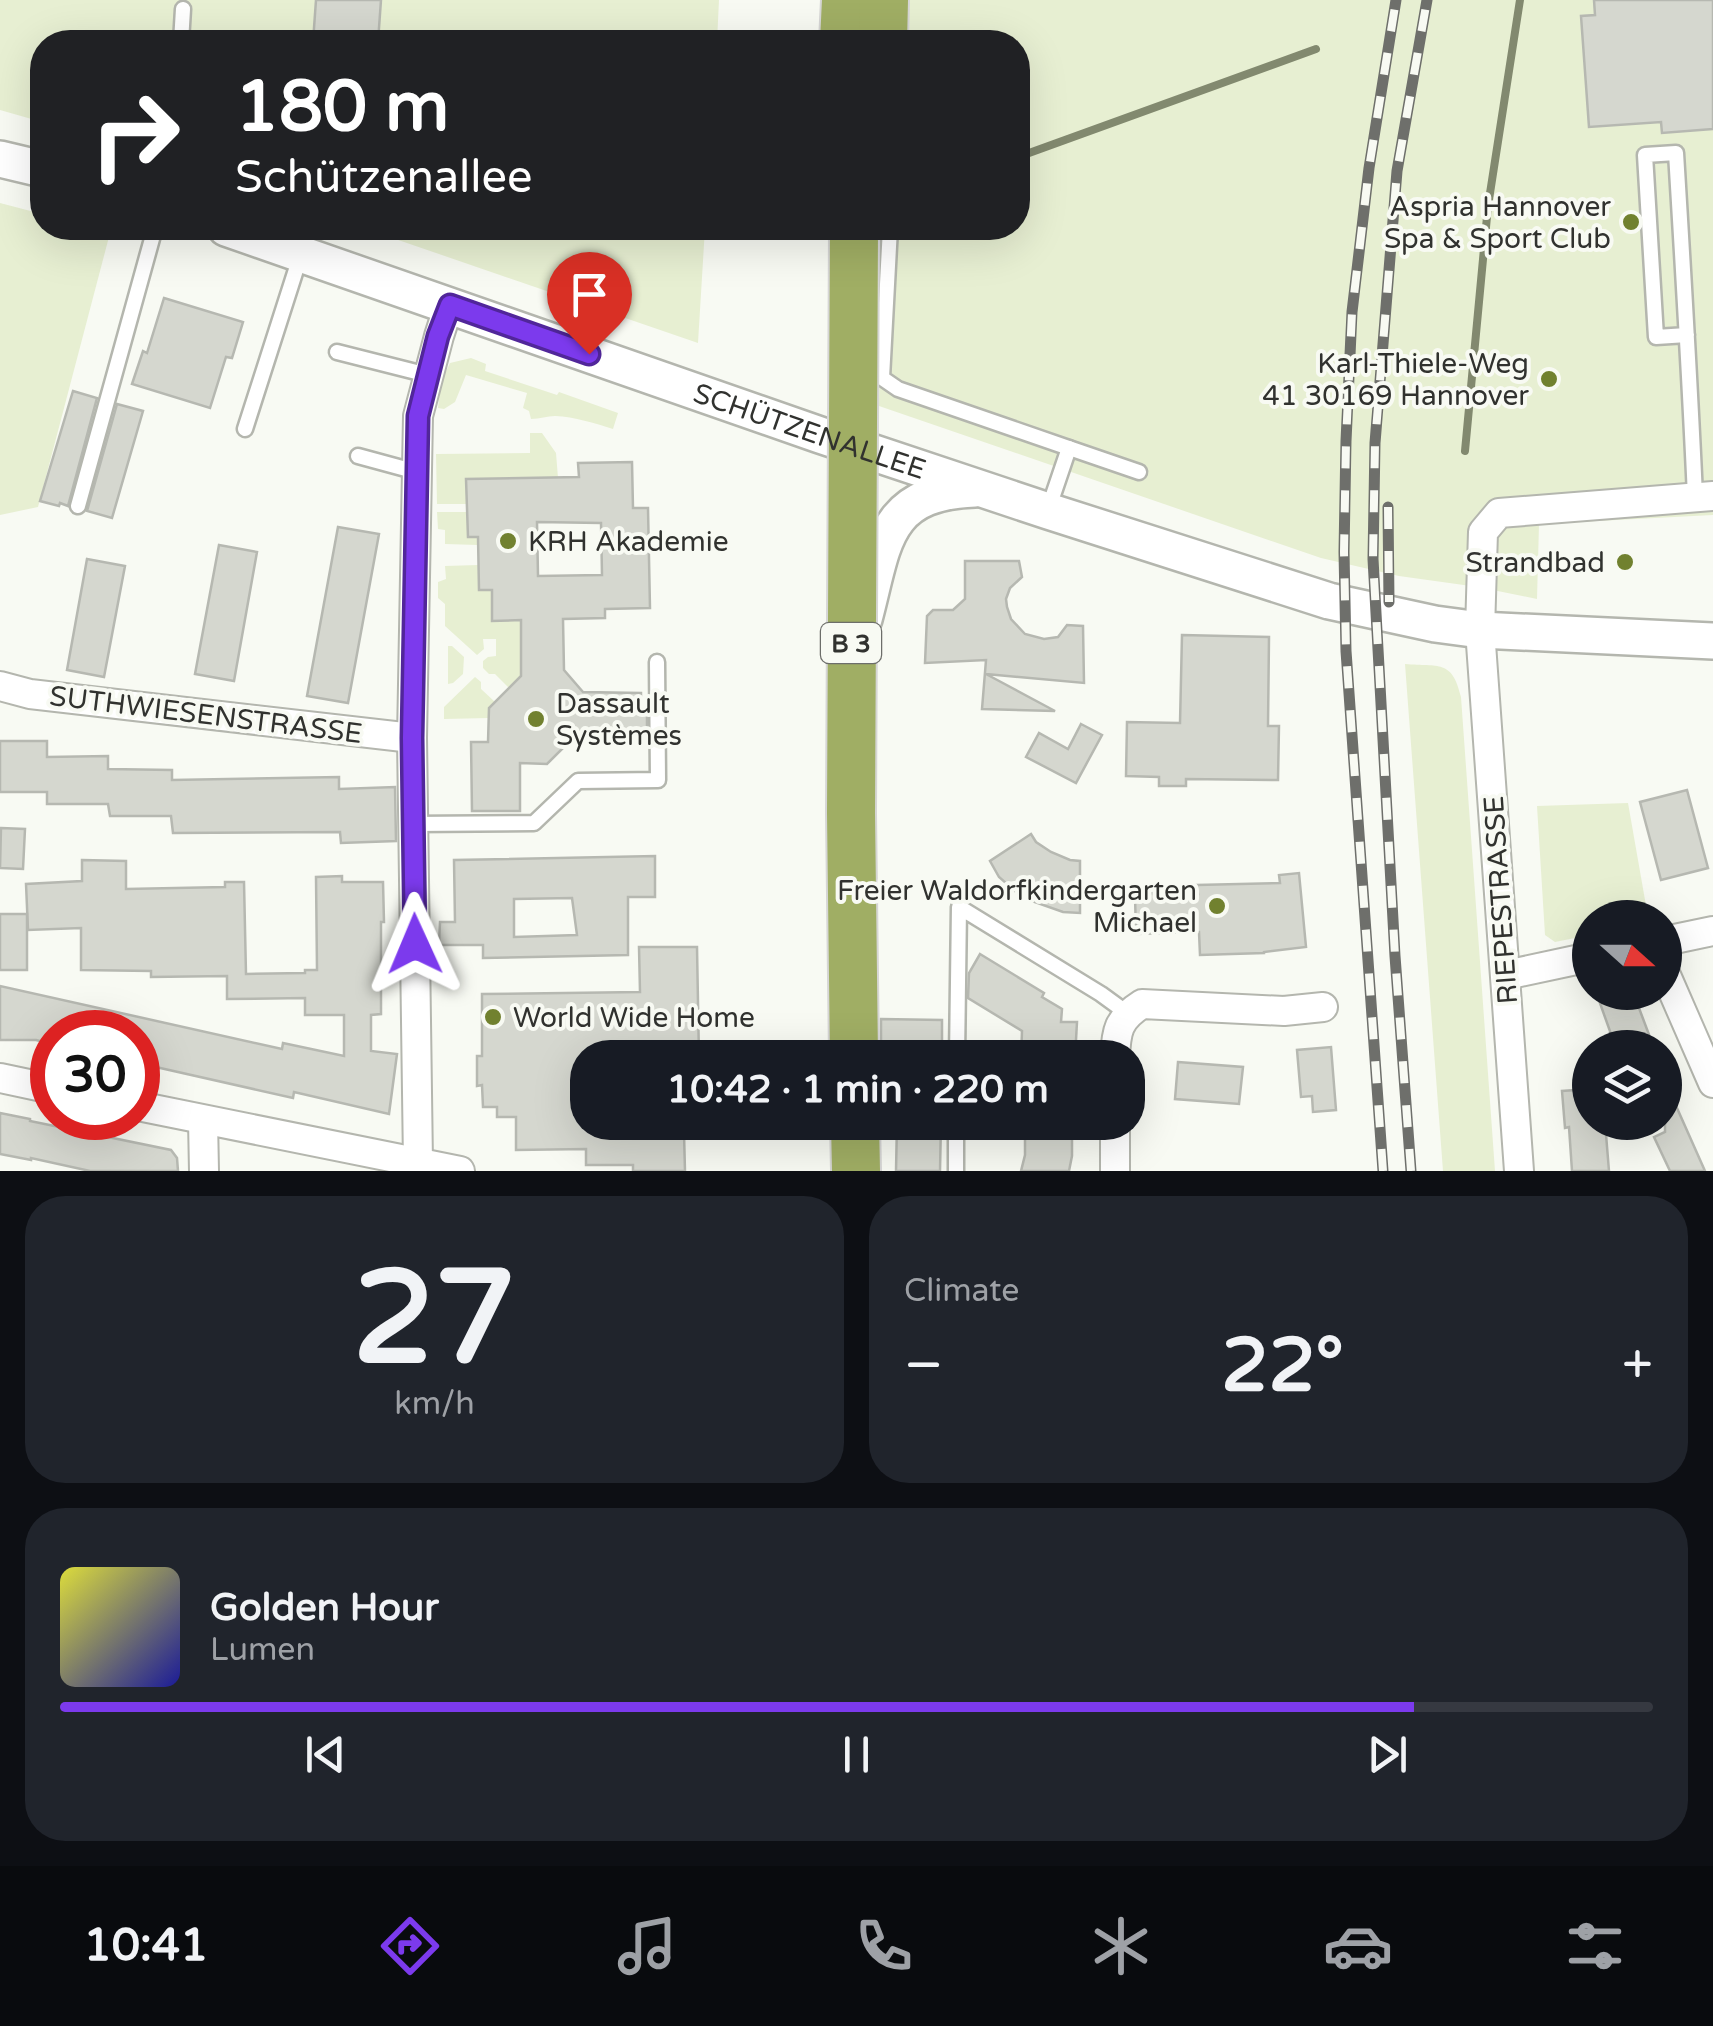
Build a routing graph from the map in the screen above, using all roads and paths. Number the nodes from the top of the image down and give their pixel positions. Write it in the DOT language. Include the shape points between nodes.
graph roads {
  1 [pos="846,0"];
  2 [pos="860,0"];
  3 [pos="884,0"];
  4 [pos="183,9"];
  5 [pos="182,30"];
  6 [pos="845,30"];
  7 [pos="859,30"];
  8 [pos="883,30"];
  9 [pos="0,159"];
  10 [pos="30,166"];
  11 [pos="152,240"];
  12 [pos="261,240"];
  13 [pos="840,240"];
  14 [pos="854,240"];
  15 [pos="876,240"];
  16 [pos="889,240"];
  17 [pos="301,254"];
  18 [pos="450,305"];
  19 [pos="1687,335"];
  20 [pos="337,352"];
  21 [pos="428,376"];
  22 [pos="246,428"];
  23 [pos="849,445"];
  24 [pos="1069,448"];
  25 [pos="358,456"];
  26 [pos="417,472"];
  27 [pos="1139,472"];
  28 [pos="981,488"];
  29 [pos="1704,497"];
  30 [pos="78,506"];
  31 [pos="1048,511"];
  32 [pos="1480,630"];
  33 [pos="1713,640"];
  34 [pos="657,662"];
  35 [pos="0,686"];
  36 [pos="844,692"];
  37 [pos="412,738"];
  38 [pos="414,824"];
  39 [pos="1713,931"];
  40 [pos="1682,937"];
  41 [pos="1572,962"];
  42 [pos="1506,976"];
  43 [pos="1323,1007"];
  44 [pos="1681,1010"];
  45 [pos="1127,1014"];
  46 [pos="840,1040"];
  47 [pos="854,1040"];
  48 [pos="957,1040"];
  49 [pos="1116,1040"];
  50 [pos="0,1078"];
  51 [pos="30,1084"];
  52 [pos="1713,1084"];
  53 [pos="160,1111"];
  54 [pos="203,1120"];
  55 [pos="841,1140"];
  56 [pos="855,1140"];
  57 [pos="956,1140"];
  58 [pos="1115,1140"];
  59 [pos="418,1163"];
  60 [pos="204,1171"];
  61 [pos="460,1171"];
  62 [pos="842,1171"];
  63 [pos="856,1171"];
  64 [pos="956,1171"];
  65 [pos="1115,1171"];
  66 [pos="1519,1171"];
  1 -- 6 [label="highway"];
  2 -- 7 [label="highway"];
  3 -- 8 [label="highway"];
  4 -- 5 [label="lane"];
  9 -- 10 [label="street"];
  11 -- 30 [label="lane"];
  12 -- 17 [label="street, SCHÜTZENALLEE"];
  13 -- 46 [label="highway, B 3"];
  14 -- 47 [label="highway, B 3, bridge"];
  15 -- 23 [label="highway" via="871,314 850,377"];
  16 -- 24 [label="lane" via="882,378"];
  17 -- 18 [label="street, SCHÜTZENALLEE"];
  17 -- 22 [label="lane"];
  18 -- 21 [label="street"];
  18 -- 23 [label="street, SCHÜTZENALLEE"];
  19 -- 19 [label="lane" via="1676,153 1645,155 1656,337"];
  19 -- 29 [label="lane"];
  20 -- 21 [label="lane"];
  21 -- 26 [label="street" via="418,416"];
  23 -- 28 [label="street, SCHÜTZENALLEE"];
  24 -- 27 [label="lane"];
  24 -- 31 [label="lane"];
  25 -- 26 [label="lane"];
  26 -- 37 [label="street"];
  28 -- 31 [label="street, SCHÜTZENALLEE"];
  28 -- 36 [label="street" via="920,500 888,533"];
  29 -- 32 [label="street, RIEPESTRASSE" via="1499,512 1483,532"];
  31 -- 32 [label="street, SCHÜTZENALLEE" via="1329,601"];
  32 -- 33 [label="street, SCHÜTZENALLEE"];
  32 -- 42 [label="street, RIEPESTRASSE"];
  34 -- 38 [label="lane" via="658,780 578,781 534,823"];
  35 -- 37 [label="street, SUTHWIESENSTRASSE"];
  37 -- 38 [label="street"];
  38 -- 59 [label="street"];
  39 -- 40 [label="street"];
  41 -- 42 [label="street"];
  42 -- 66 [label="street, RIEPESTRASSE"];
  43 -- 45 [label="street" via="1284,1012 1142,1004"];
  44 -- 52 [label="street"];
  45 -- 48 [label="lane" via="959,907"];
  45 -- 49 [label="street"];
  50 -- 51 [label="street"];
  53 -- 54 [label="street"];
  54 -- 59 [label="street"];
  54 -- 60 [label="street"];
  55 -- 62 [label="highway"];
  56 -- 63 [label="highway"];
  57 -- 64 [label="lane"];
  58 -- 65 [label="street"];
  59 -- 61 [label="street"];
}
